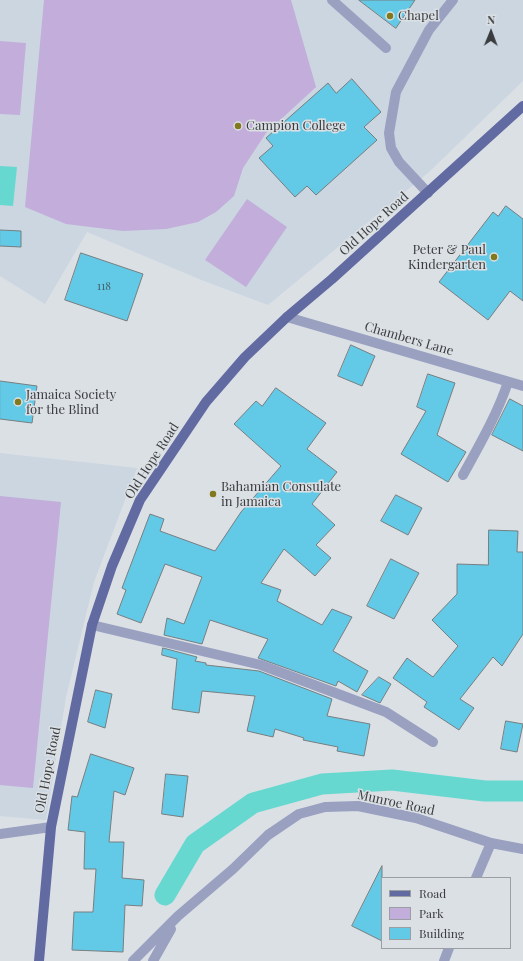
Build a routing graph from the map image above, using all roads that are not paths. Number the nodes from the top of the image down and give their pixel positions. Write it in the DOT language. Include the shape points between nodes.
graph roads {
  1 [pos="332,0"];
  2 [pos="453,0"];
  3 [pos="386,48"];
  4 [pos="523,106"];
  5 [pos="428,193"];
  6 [pos="287,317"];
  7 [pos="508,382"];
  8 [pos="523,386"];
  9 [pos="463,475"];
  10 [pos="92,625"];
  11 [pos="433,742"];
  12 [pos="51,827"];
  13 [pos="0,834"];
  14 [pos="491,843"];
  15 [pos="523,849"];
  16 [pos="476,877"];
  17 [pos="178,916"];
  18 [pos="449,949"];
  19 [pos="39,961"];
  20 [pos="133,961"];
  21 [pos="153,961"];
  22 [pos="444,961"];
  1 -- 3 [label="street"];
  2 -- 5 [label="street" via="428,30 396,92 389,133 391,148 399,162"];
  4 -- 5 [label="main road, Old Hope Road"];
  5 -- 6 [label="main road, Old Hope Road"];
  6 -- 7 [label="street, Chambers Lane"];
  6 -- 10 [label="main road, Old Hope Road" via="245,357 206,402 140,500 112,566"];
  7 -- 8 [label="street, Chambers Lane"];
  7 -- 9 [label="street" via="495,415"];
  10 -- 11 [label="street" via="261,665 386,712"];
  10 -- 12 [label="main road, Old Hope Road"];
  12 -- 13 [label="street"];
  12 -- 19 [label="main road, Old Hope Road"];
  14 -- 15 [label="street, Munroe Road"];
  14 -- 16 [label="street"];
  14 -- 17 [label="street, Munroe Road" via="416,818 358,806 325,807 299,814 268,835"];
  17 -- 20 [label="street, Munroe Road"];
  17 -- 21 [label="street, Munroe Road"];
  18 -- 22 [label="street"];
}
